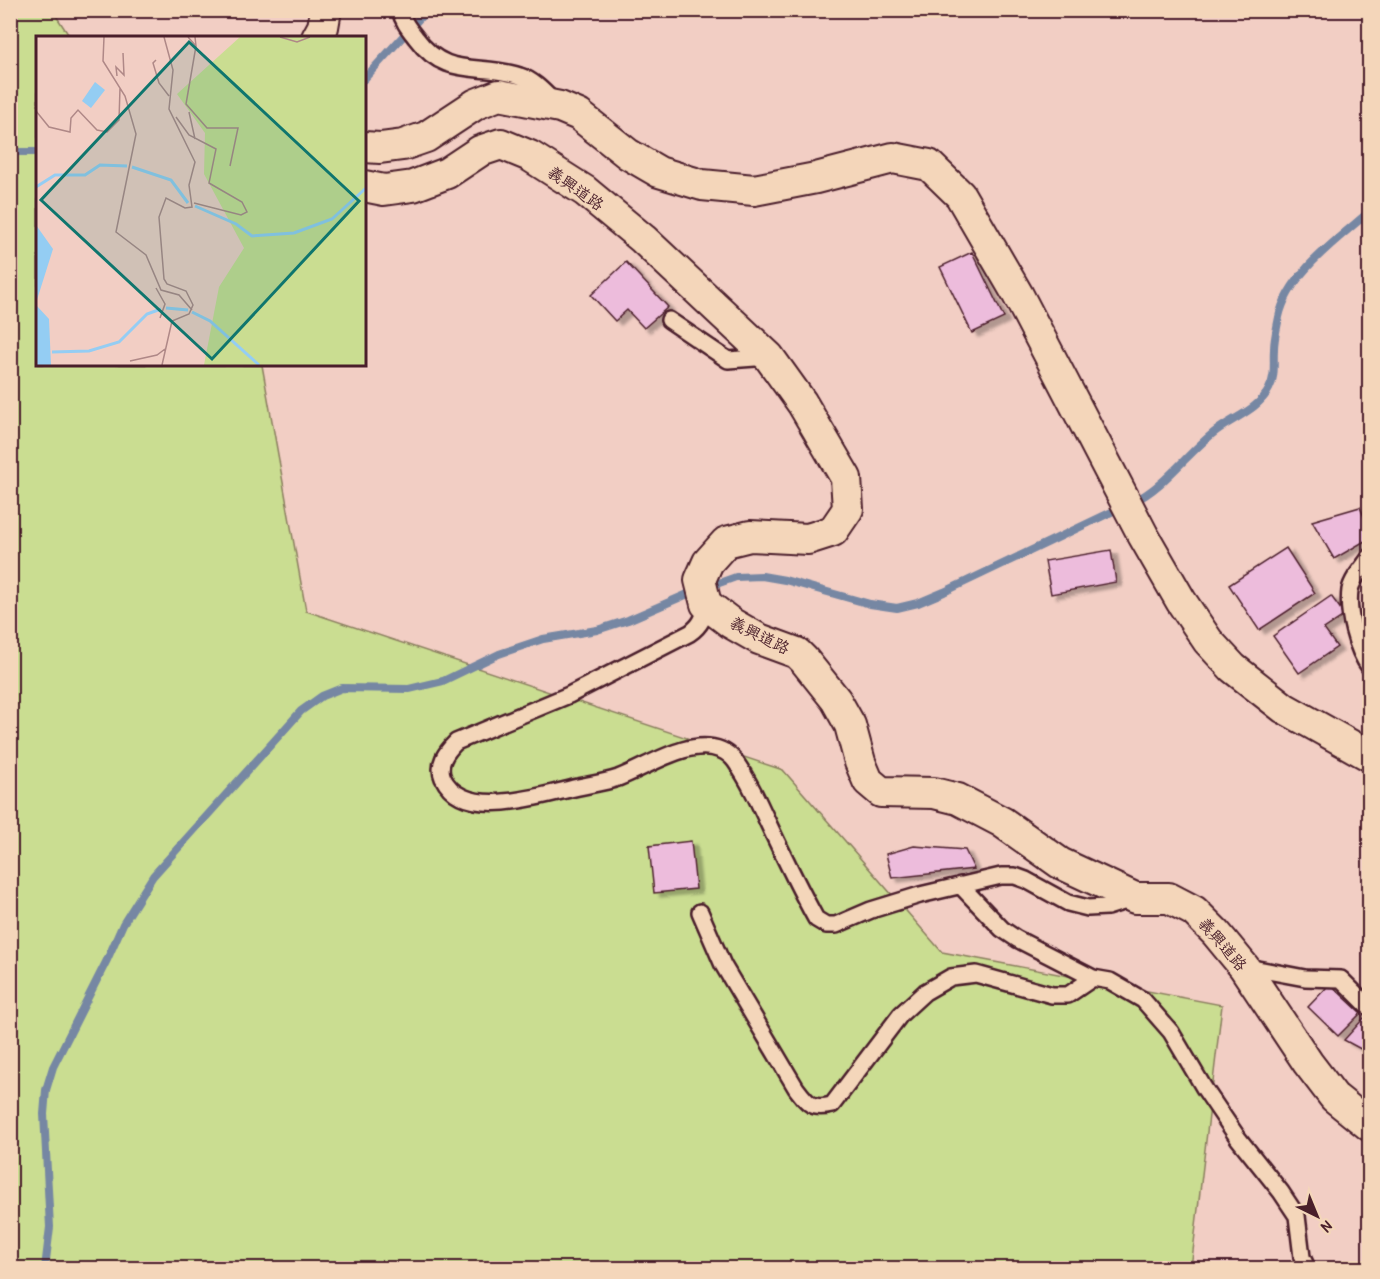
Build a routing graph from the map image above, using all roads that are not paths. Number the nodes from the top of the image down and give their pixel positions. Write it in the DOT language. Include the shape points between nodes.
graph roads {
  1 [pos="326,10"];
  2 [pos="400,10"];
  3 [pos="318,36"];
  4 [pos="560,107"];
  5 [pos="366,147"];
  6 [pos="366,186"];
  7 [pos="669,320"];
  8 [pos="769,357"];
  9 [pos="1370,557"];
  10 [pos="706,604"];
  11 [pos="1370,668"];
  12 [pos="1370,756"];
  13 [pos="960,885"];
  14 [pos="1135,898"];
  15 [pos="700,912"];
  16 [pos="1244,966"];
  17 [pos="1093,978"];
  18 [pos="1370,1008"];
  19 [pos="1370,1126"];
  20 [pos="1307,1269"];
  1 -- 3 [label="street"];
  2 -- 4 [label="lane" via="402,20 426,52 447,64 521,76"];
  4 -- 5 [label="street" via="499,95 476,104 426,137 403,145"];
  4 -- 12 [label="street" via="579,115 659,172 702,185 754,190 893,158 929,165 960,195 1018,295 1143,535 1208,641 1233,668 1284,708"];
  6 -- 8 [label="street, 義興道路" via="384,190 413,186 501,144 530,156 585,191 643,239"];
  7 -- 8 [label="lane" via="728,360"];
  8 -- 10 [label="street, 義興道路" via="802,403 846,478 848,509 833,531 808,539 750,536 726,543 708,561 700,580"];
  9 -- 11 [label="lane" via="1350,588 1352,624"];
  10 -- 13 [label="lane" via="704,618 690,633 569,695 456,742 441,765 444,778 456,793 470,800 501,803 618,778 685,749 700,746 721,750 733,758 747,780 816,919 826,925"];
  10 -- 14 [label="street, 義興道路" via="731,623 804,660 836,700 850,725 867,781 881,792 934,793 958,799 1002,822 1060,863"];
  13 -- 14 [label="lane" via="1015,876 1068,903 1088,908"];
  13 -- 17 [label="lane" via="1002,929"];
  14 -- 16 [label="street, 義興道路" via="1169,898 1194,911"];
  15 -- 17 [label="lane" via="723,965 796,1088 807,1103 819,1108 832,1105 902,1014 925,992 951,977 976,974 1052,996 1068,995"];
  16 -- 18 [label="lane" via="1305,978 1341,979"];
  16 -- 19 [label="street, 義興道路" via="1308,1063 1334,1096"];
  17 -- 20 [label="lane" via="1110,981 1143,1000 1172,1032 1238,1138 1298,1216"];
}
